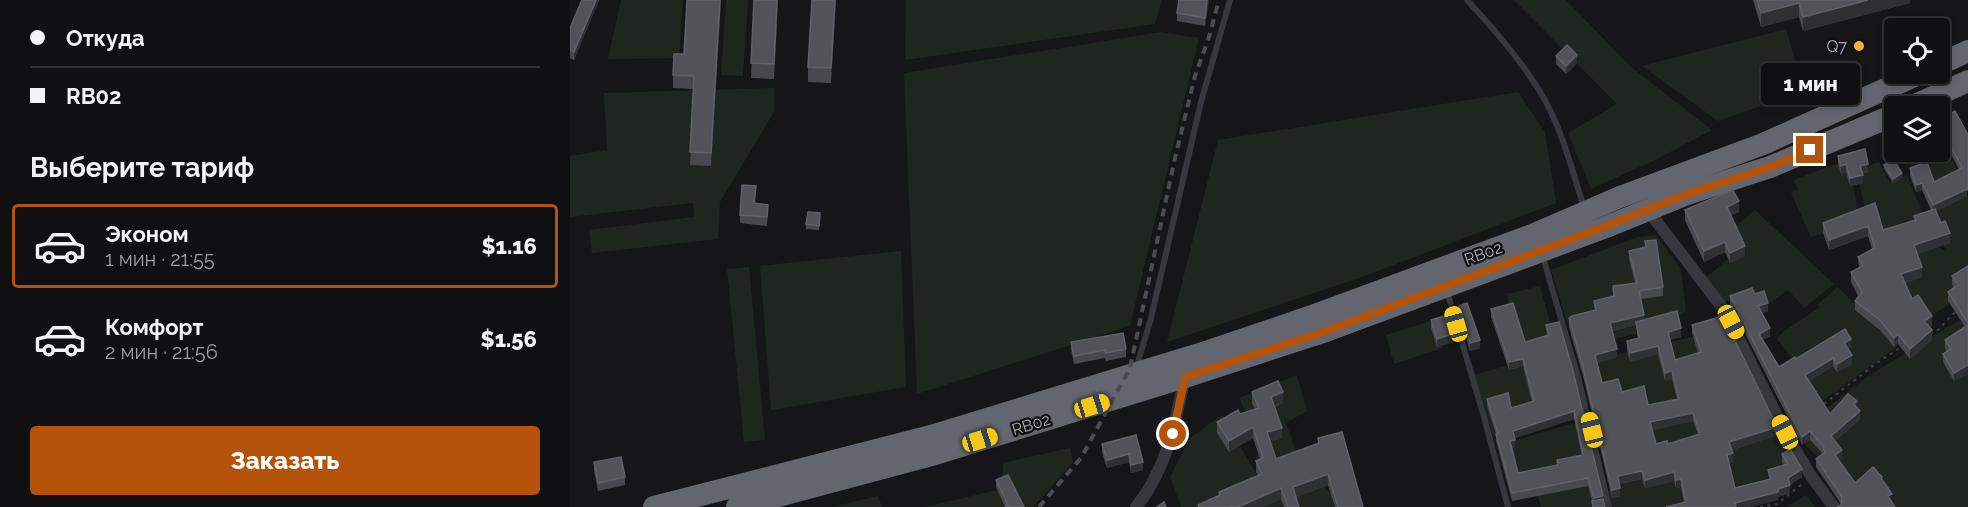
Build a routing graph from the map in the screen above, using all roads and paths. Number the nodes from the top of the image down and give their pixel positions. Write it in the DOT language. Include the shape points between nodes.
graph roads {
  1 [pos="1230,0"];
  2 [pos="1467,0"];
  3 [pos="1968,51"];
  4 [pos="1950,59"];
  5 [pos="1968,81"];
  6 [pos="1898,84"];
  7 [pos="1935,96"];
  8 [pos="1884,119"];
  9 [pos="1647,209"];
  10 [pos="1585,211"];
  11 [pos="1541,250"];
  12 [pos="1445,285"];
  13 [pos="1956,311"];
  14 [pos="1928,334"];
  15 [pos="1908,342"];
  16 [pos="1135,374"];
  17 [pos="1185,377"];
  18 [pos="1823,405"];
  19 [pos="1811,476"];
  20 [pos="654,507"];
  21 [pos="737,507"];
  22 [pos="1136,507"];
  23 [pos="1508,507"];
  24 [pos="1608,507"];
  25 [pos="1760,507"];
  26 [pos="1834,507"];
  1 -- 16 [label="lane"];
  2 -- 10 [label="lane" via="1542,95 1559,131"];
  3 -- 4 [label="highway"];
  5 -- 7 [label="highway"];
  6 -- 10 [label="highway, RB02" via="1763,144"];
  8 -- 9 [label="highway, RB02" via="1770,167"];
  9 -- 11 [label="highway, RB02"];
  9 -- 19 [label="street" via="1725,311"];
  10 -- 16 [label="highway, RB02" via="1532,235 1309,317"];
  11 -- 12 [label="highway, RB02"];
  11 -- 24 [label="lane" via="1592,430"];
  12 -- 17 [label="highway, RB02" via="1326,331"];
  12 -- 23 [label="lane"];
  13 -- 14 [label="path" via="1938,330"];
  15 -- 18 [label="path"];
  16 -- 20 [label="highway, RB02" via="931,436"];
  17 -- 21 [label="highway, RB02" via="935,454"];
  17 -- 22 [label="street" via="1161,468"];
  19 -- 25 [label="path" via="1777,504"];
  19 -- 26 [label="street"];
}
